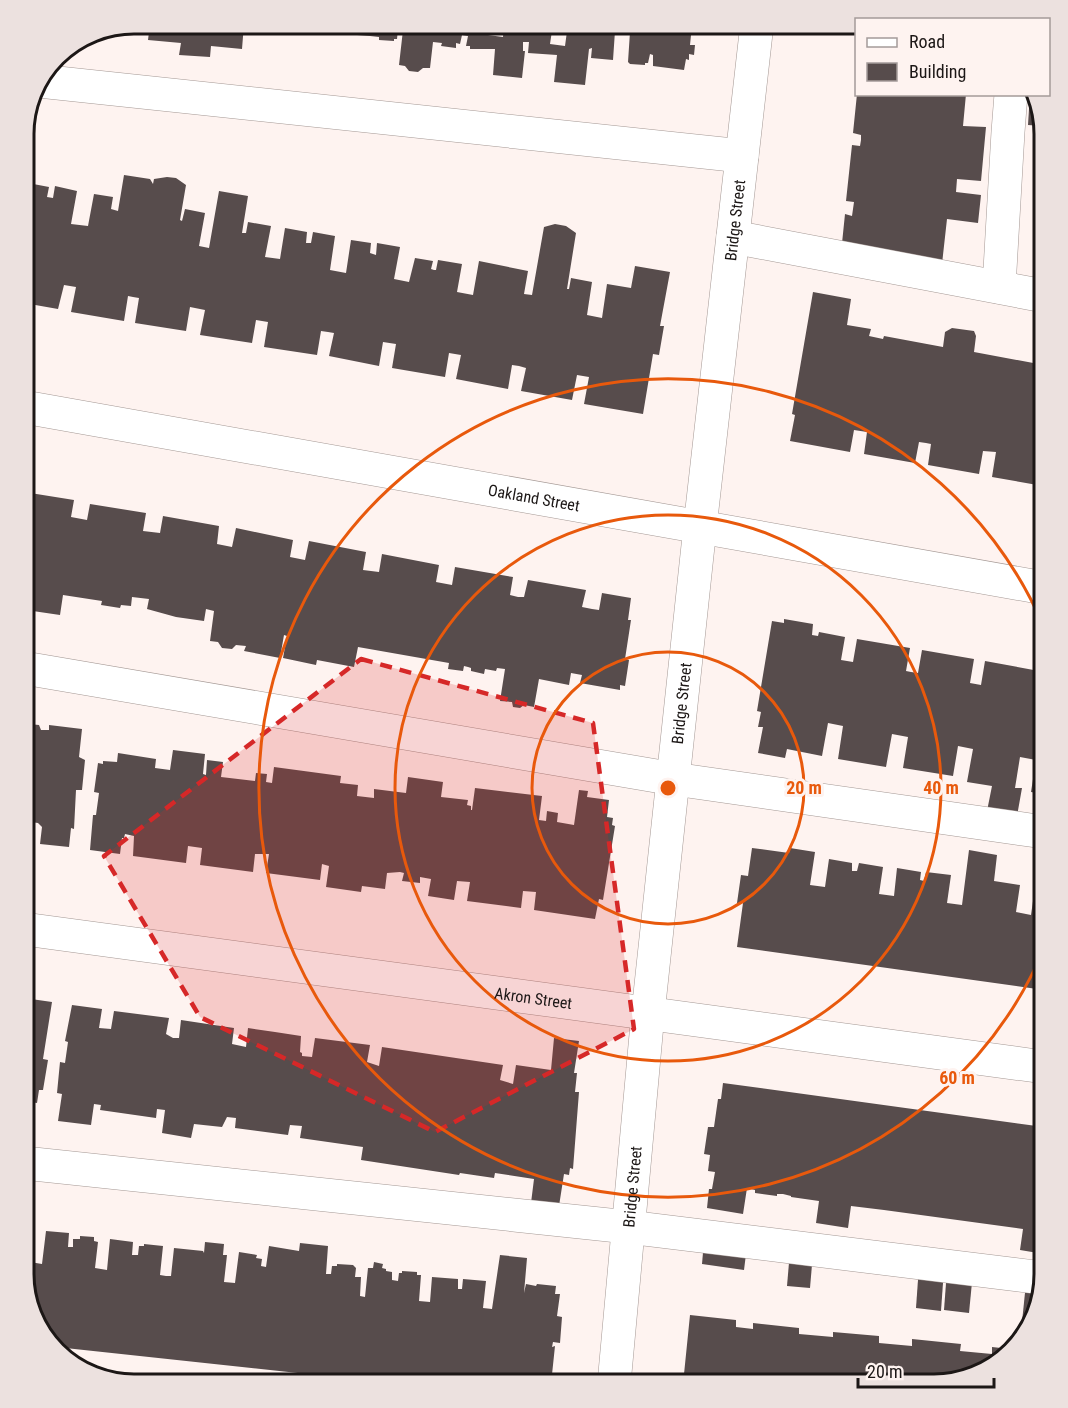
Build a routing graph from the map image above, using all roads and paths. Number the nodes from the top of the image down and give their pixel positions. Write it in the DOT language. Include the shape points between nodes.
graph roads {
  1 [pos="756,35"];
  2 [pos="50,82"];
  3 [pos="1011,96"];
  4 [pos="742,156"];
  5 [pos="733,237"];
  6 [pos="999,287"];
  7 [pos="1034,294"];
  8 [pos="35,409"];
  9 [pos="700,527"];
  10 [pos="1034,586"];
  11 [pos="35,670"];
  12 [pos="674,779"];
  13 [pos="1034,831"];
  14 [pos="34,930"];
  15 [pos="648,1013"];
  16 [pos="1034,1066"];
  17 [pos="34,1164"];
  18 [pos="628,1227"];
  19 [pos="1034,1277"];
  20 [pos="615,1374"];
  1 -- 4 [label="street, Bridge Street"];
  2 -- 4 [label="street"];
  3 -- 6 [label="street"];
  4 -- 5 [label="street, Bridge Street"];
  5 -- 6 [label="street"];
  5 -- 9 [label="street, Bridge Street"];
  6 -- 7 [label="street"];
  8 -- 9 [label="street, Oakland Street"];
  9 -- 10 [label="street, Oakland Street"];
  9 -- 12 [label="street, Bridge Street"];
  11 -- 12 [label="street"];
  12 -- 13 [label="street"];
  12 -- 15 [label="street, Bridge Street"];
  14 -- 15 [label="street, Akron Street"];
  15 -- 16 [label="street, Akron Street"];
  15 -- 18 [label="street, Bridge Street"];
  17 -- 18 [label="street"];
  18 -- 19 [label="street"];
  18 -- 20 [label="street, Bridge Street"];
}
